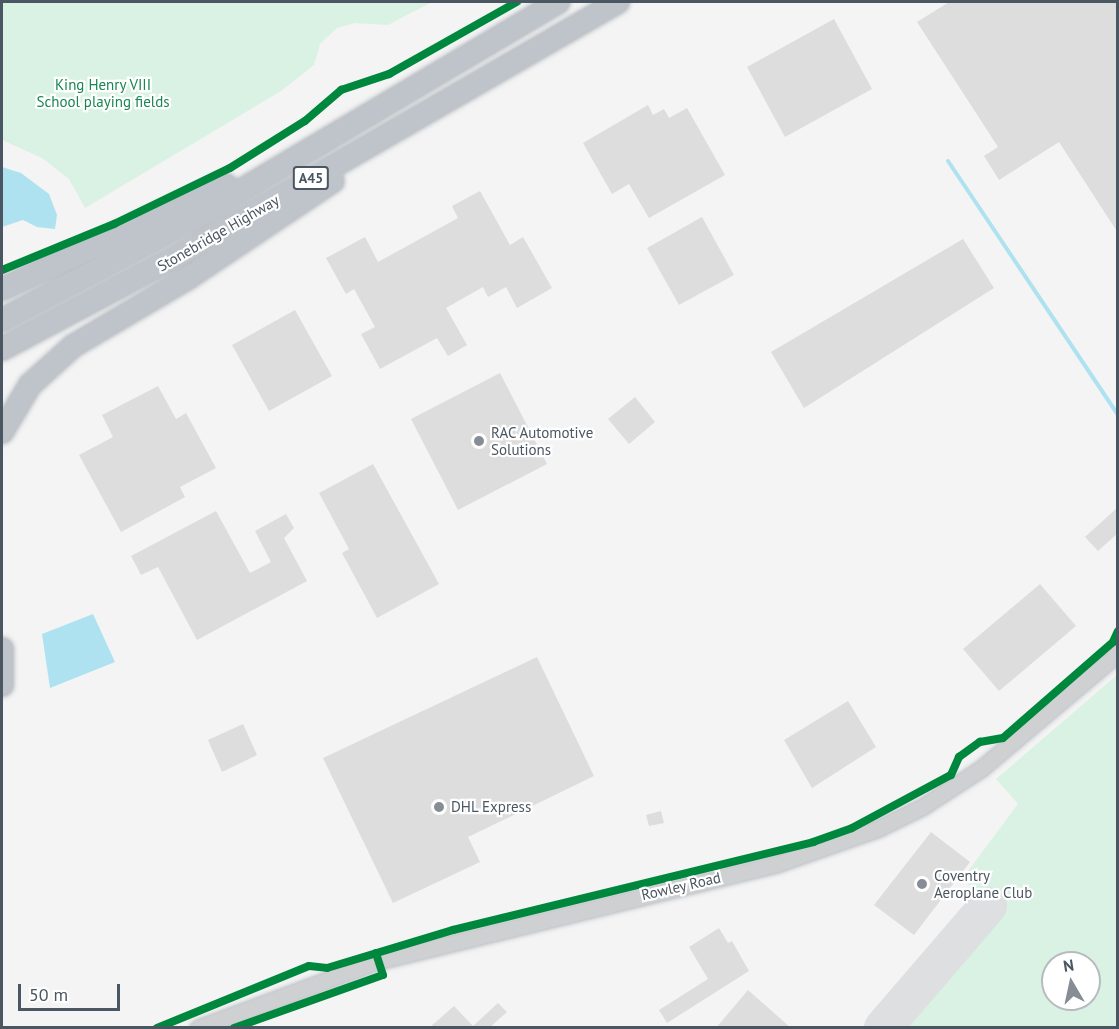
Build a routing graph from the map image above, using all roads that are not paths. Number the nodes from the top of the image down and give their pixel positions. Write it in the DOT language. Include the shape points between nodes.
graph roads {
  1 [pos="559,2"];
  2 [pos="618,2"];
  3 [pos="399,127"];
  4 [pos="296,157"];
  5 [pos="2,288"];
  6 [pos="2,320"];
  7 [pos="2,350"];
  8 [pos="2,432"];
  9 [pos="2,649"];
  10 [pos="1118,653"];
  11 [pos="2,685"];
  12 [pos="198,1028"];
  1 -- 4 [label="highway, Stonebridge Highway / A45"];
  2 -- 3 [label="highway, Stonebridge Highway / A45"];
  3 -- 7 [label="highway, Stonebridge Highway / A45" via="178,256"];
  3 -- 8 [label="highway" via="353,167 265,229 73,346 30,385"];
  4 -- 5 [label="highway" via="189,201"];
  4 -- 6 [label="highway, Stonebridge Highway / A45" via="114,263"];
  9 -- 11 [label="highway"];
  10 -- 12 [label="street, Rowley Road" via="982,768 930,802 878,829 777,864 375,962"];
}
